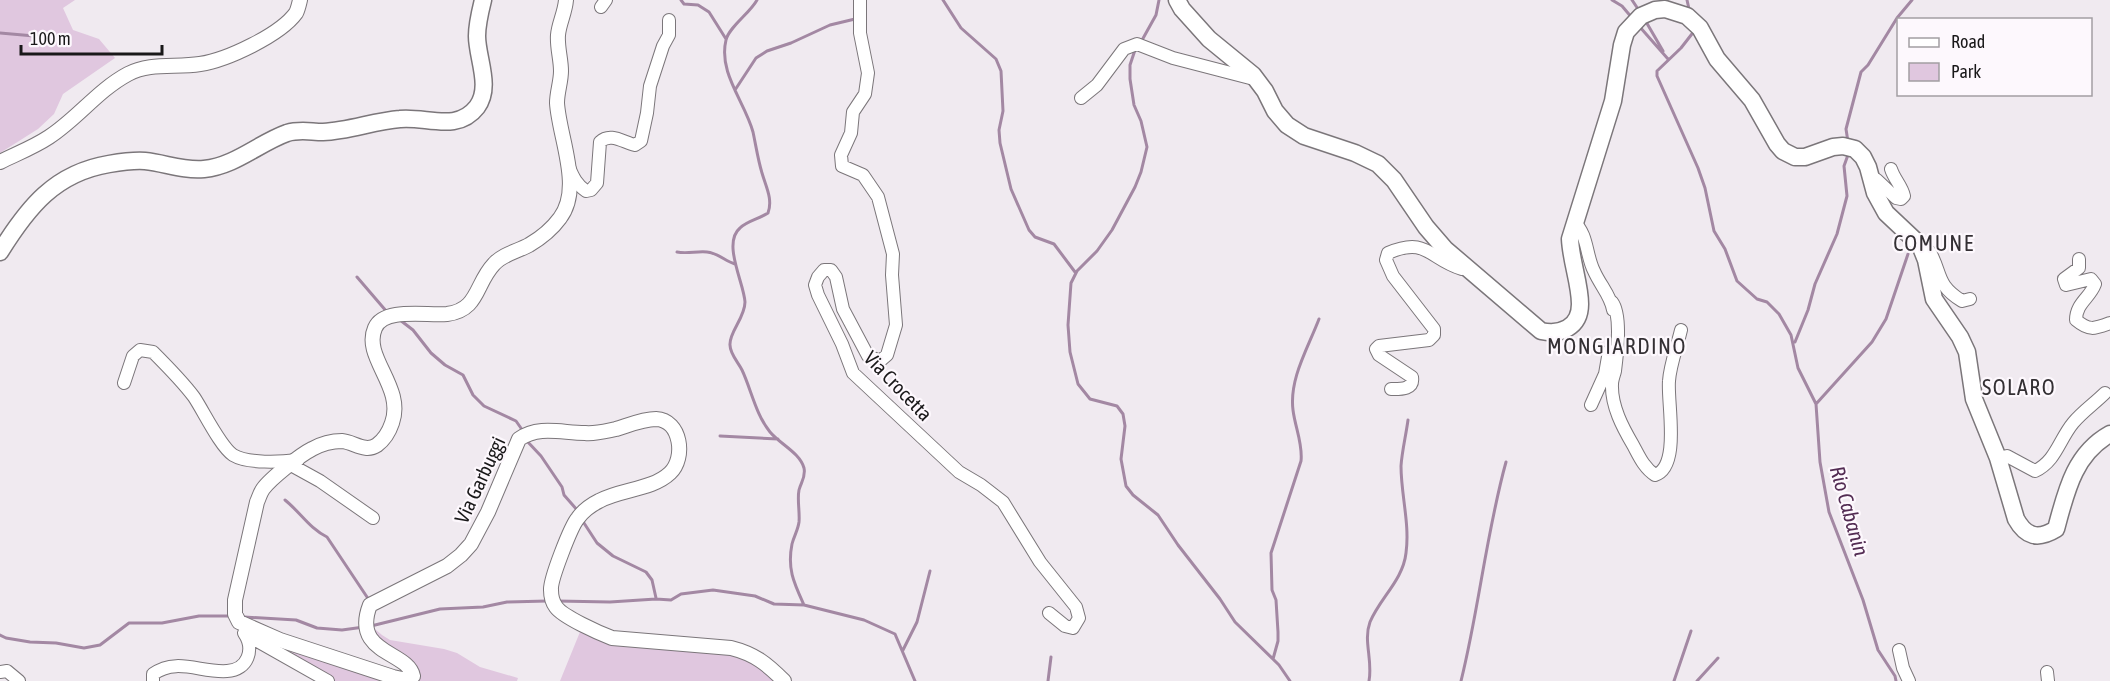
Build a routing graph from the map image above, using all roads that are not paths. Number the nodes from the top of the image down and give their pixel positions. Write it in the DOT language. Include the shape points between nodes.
graph roads {
  1 [pos="300,0"];
  2 [pos="483,0"];
  3 [pos="566,0"];
  4 [pos="860,0"];
  5 [pos="1177,0"];
  6 [pos="669,20"];
  7 [pos="1254,77"];
  8 [pos="1081,98"];
  9 [pos="0,162"];
  10 [pos="567,163"];
  11 [pos="1891,170"];
  12 [pos="1870,176"];
  13 [pos="1574,222"];
  14 [pos="1920,245"];
  15 [pos="0,252"];
  16 [pos="2079,260"];
  17 [pos="1469,270"];
  18 [pos="1970,299"];
  19 [pos="1612,302"];
  20 [pos="2110,323"];
  21 [pos="1680,330"];
  22 [pos="124,383"];
  23 [pos="1390,389"];
  24 [pos="2105,393"];
  25 [pos="1591,405"];
  26 [pos="2110,434"];
  27 [pos="1998,458"];
  28 [pos="294,462"];
  29 [pos="373,518"];
  30 [pos="1049,613"];
  31 [pos="242,628"];
  32 [pos="1899,650"];
  33 [pos="0,672"];
  34 [pos="19,681"];
  35 [pos="153,681"];
  36 [pos="328,681"];
  37 [pos="784,681"];
  38 [pos="1909,681"];
  1 -- 9 [label="street" via="288,21 254,44 218,60 155,66 129,74 50,137"];
  2 -- 15 [label="main road" via="477,35 483,94 472,113 438,122 402,118 323,132 295,131 219,166 204,169 147,161 92,167 55,184 40,196"];
  3 -- 10 [label="street" via="557,36 561,71 557,100"];
  4 -- 30 [label="street, Via Crocetta" via="867,84 853,112 851,133 841,155 842,166 863,175 878,197 893,255 896,325 887,355 880,361 868,356 843,309 831,270 824,270 818,277 818,295 853,374 959,472 1003,502 1040,562 1076,607 1079,618 1073,628 1065,627"];
  5 -- 7 [label="main road" via="1209,39"];
  6 -- 10 [label="street" via="669,35 650,86 640,141 635,145 609,136 603,139 597,183 591,190 586,191 578,183"];
  7 -- 8 [label="street" via="1173,58 1137,44 1124,49 1097,85"];
  7 -- 17 [label="main road" via="1275,111 1296,131 1378,164 1394,180 1426,227"];
  10 -- 28 [label="street" via="569,193 562,216 542,237 494,264 470,305 454,313 398,314 378,323 372,341 396,402 394,419 385,438 370,448 329,442"];
  11 -- 12 [label="street" via="1904,192 1901,199"];
  12 -- 13 [label="main road" via="1863,156 1855,149 1833,147 1805,157 1794,157 1784,151 1695,22 1679,13 1656,10 1641,16 1626,32 1613,101"];
  12 -- 14 [label="main road" via="1886,213"];
  13 -- 17 [label="main road" via="1570,254 1580,304 1578,317 1568,329 1553,334 1541,331"];
  13 -- 19 [label="street" via="1583,233 1592,268"];
  14 -- 18 [label="street" via="1927,246 1942,284 1952,296 1962,302"];
  14 -- 27 [label="main road" via="1934,299 1967,352 1974,399"];
  16 -- 20 [label="street" via="2079,268 2064,279 2066,285 2091,279 2095,284 2080,302 2076,320 2085,328"];
  17 -- 23 [label="street" via="1416,246 1388,253 1386,260 1393,276 1434,329 1429,340 1385,344 1376,349 1412,377 1410,387"];
  19 -- 21 [label="street" via="1618,318 1612,384 1616,405 1621,424 1654,475 1663,470 1669,454 1669,380"];
  19 -- 25 [label="street" via="1614,316 1607,367"];
  22 -- 28 [label="street" via="133,356 140,350 153,352 193,397 233,454 269,462"];
  24 -- 27 [label="street" via="2073,423 2043,468 2035,471 2007,456"];
  26 -- 27 [label="main road" via="2094,444 2078,464 2068,483 2056,529 2047,535 2034,536 2021,528"];
  28 -- 29 [label="street"];
  28 -- 31 [label="street" via="262,489 257,501 235,600 235,614"];
  31 -- 35 [label="street" via="250,651 240,667 227,671 164,667 153,674"];
  31 -- 36 [label="street"];
  31 -- 37 [label="street, Via Garbuggi" via="407,680 412,676 408,666 371,639 366,616 370,605 447,566 471,544 519,439 540,430 600,433 657,419 668,422 675,431 679,454 672,472 657,482 599,501 584,512 571,529 550,589 553,601 558,609 612,638 749,652"];
  32 -- 38 [label="street"];
  33 -- 34 [label="street" via="7,671"];
}
